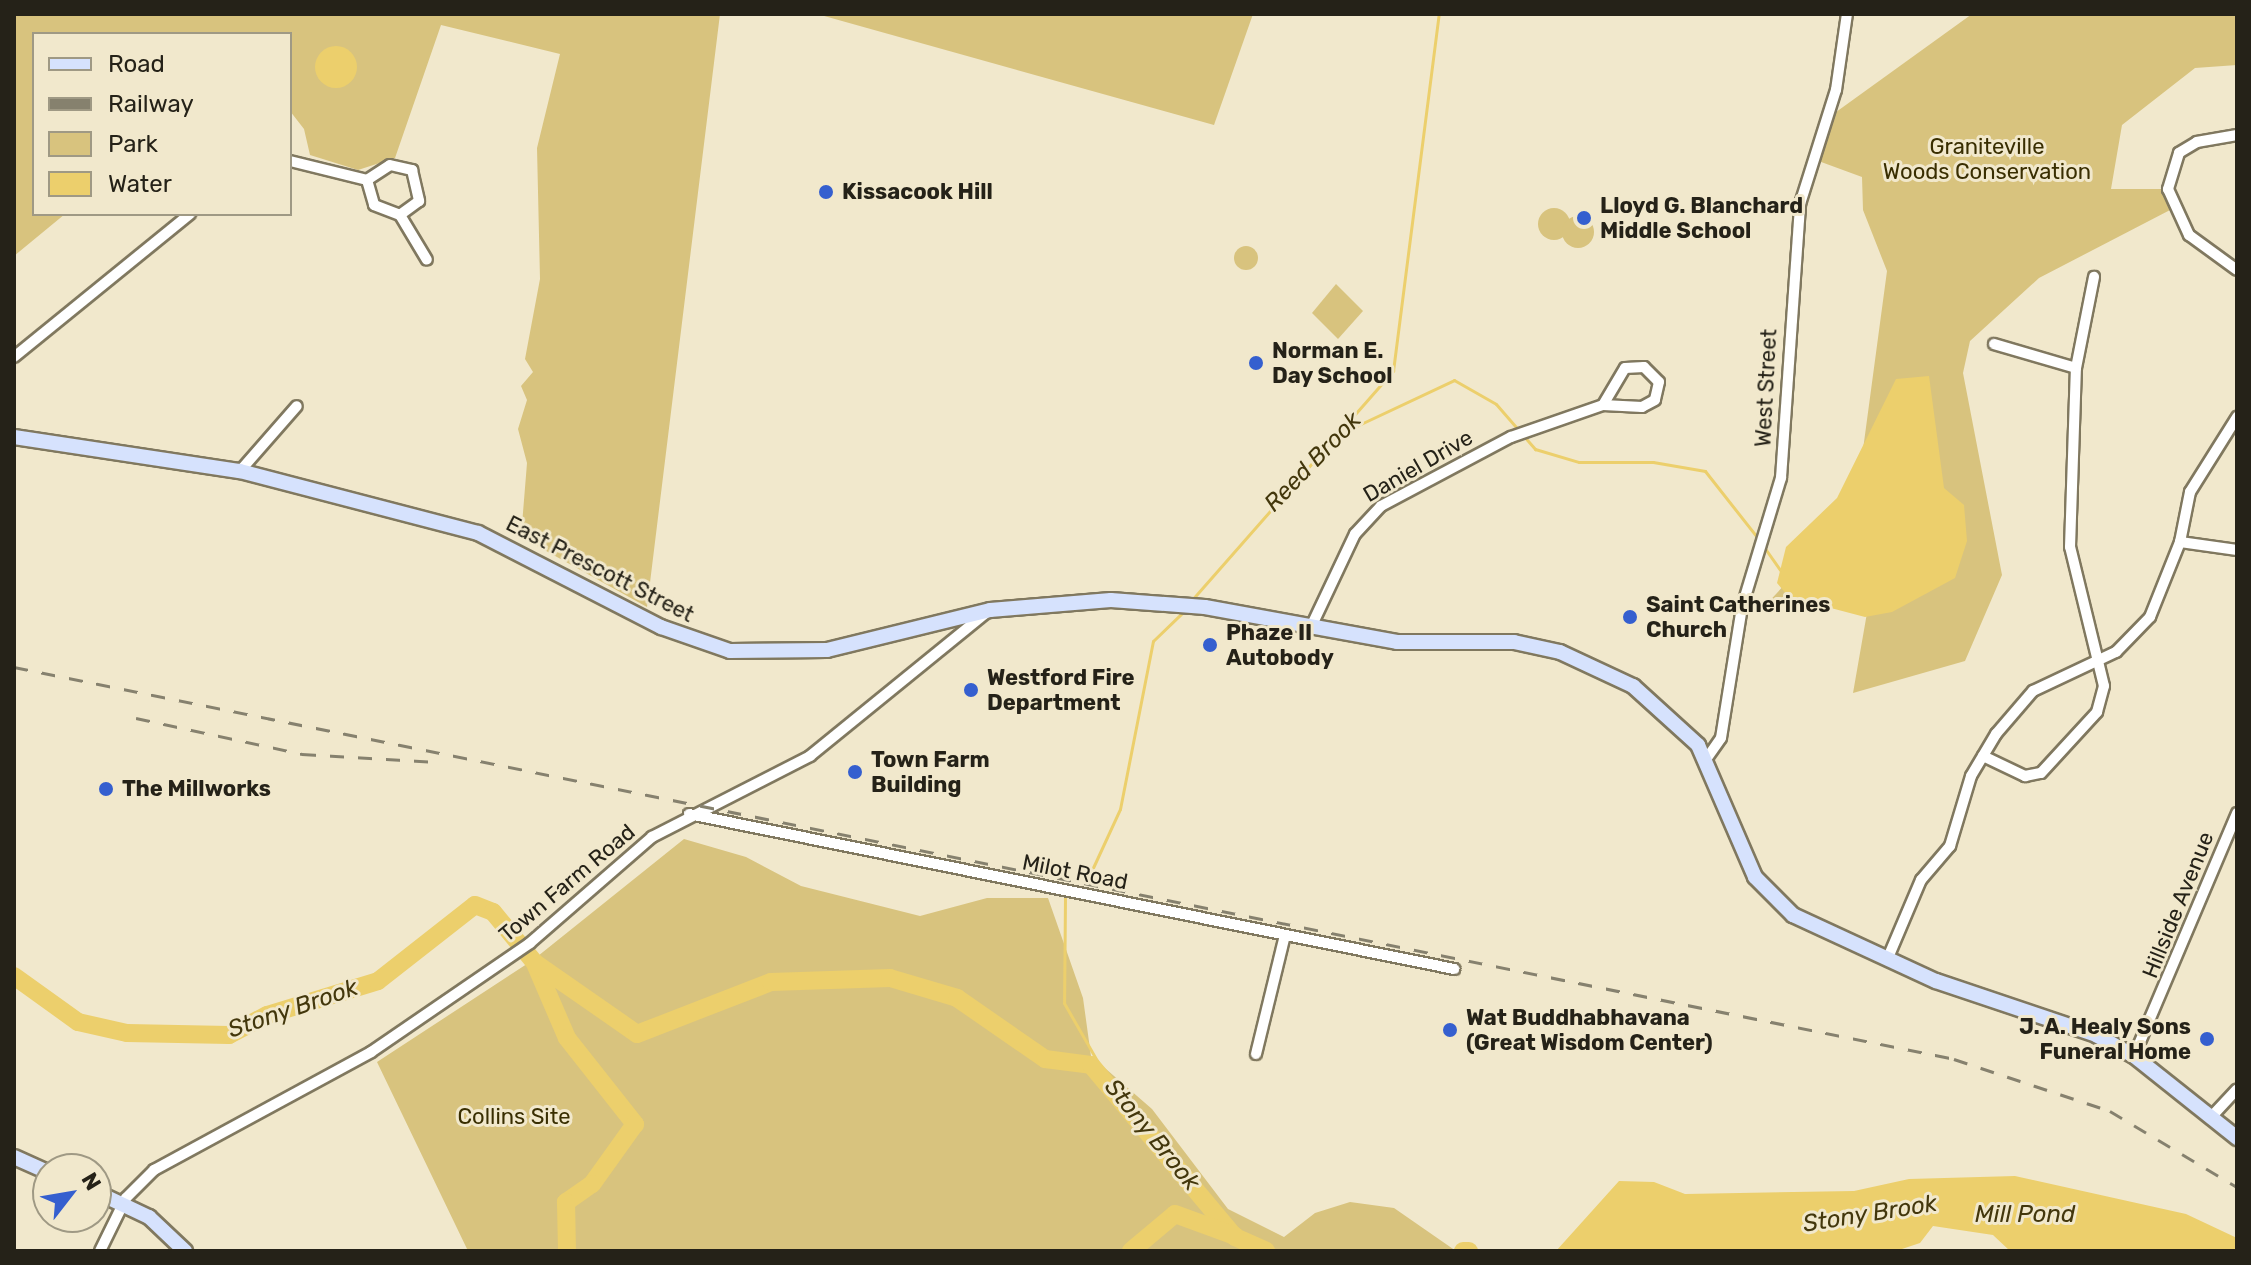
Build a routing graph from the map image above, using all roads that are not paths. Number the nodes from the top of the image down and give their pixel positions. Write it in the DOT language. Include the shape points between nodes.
graph roads {
  1 [pos="1847,14"];
  2 [pos="2237,135"];
  3 [pos="292,161"];
  4 [pos="367,180"];
  5 [pos="400,215"];
  6 [pos="188,216"];
  7 [pos="427,260"];
  8 [pos="2237,270"];
  9 [pos="2094,277"];
  10 [pos="1994,344"];
  11 [pos="14,357"];
  12 [pos="2076,368"];
  13 [pos="1603,405"];
  14 [pos="297,406"];
  15 [pos="2237,417"];
  16 [pos="14,437"];
  17 [pos="240,471"];
  18 [pos="2180,542"];
  19 [pos="2237,550"];
  20 [pos="990,610"];
  21 [pos="1311,627"];
  22 [pos="2100,661"];
  23 [pos="1983,756"];
  24 [pos="1707,758"];
  25 [pos="2237,813"];
  26 [pos="689,814"];
  27 [pos="1285,935"];
  28 [pos="1887,960"];
  29 [pos="1454,969"];
  30 [pos="1256,1054"];
  31 [pos="2134,1056"];
  32 [pos="2237,1089"];
  33 [pos="2213,1115"];
  34 [pos="2237,1138"];
  35 [pos="112,1199"];
  36 [pos="123,1203"];
  37 [pos="100,1251"];
  38 [pos="185,1251"];
  1 -- 24 [label="street, West Street" via="1836,90 1800,204 1781,478 1742,607 1721,738"];
  2 -- 8 [label="street" via="2197,142 2179,153 2168,189 2189,235"];
  3 -- 4 [label="street"];
  4 -- 5 [label="street" via="374,205"];
  4 -- 5 [label="street" via="390,165 412,170 419,201"];
  5 -- 7 [label="street"];
  6 -- 11 [label="street"];
  9 -- 12 [label="street"];
  10 -- 12 [label="street"];
  12 -- 22 [label="street" via="2070,547"];
  13 -- 13 [label="street, Daniel Drive" via="1625,368 1644,367 1659,382 1655,400 1642,407"];
  13 -- 21 [label="street, Daniel Drive" via="1511,437 1381,506 1355,534"];
  14 -- 17 [label="street"];
  15 -- 18 [label="street" via="2190,492"];
  16 -- 17 [label="main road, East Prescott Street"];
  17 -- 20 [label="main road, East Prescott Street" via="478,533 661,627 730,651 827,650"];
  18 -- 19 [label="street"];
  18 -- 22 [label="street" via="2150,617"];
  20 -- 21 [label="main road, East Prescott Street" via="1111,600 1188,605"];
  20 -- 26 [label="street, Town Farm Road" via="810,756"];
  21 -- 24 [label="main road, East Prescott Street" via="1397,642 1514,642 1560,652 1633,686"];
  22 -- 23 [label="street" via="2033,691"];
  22 -- 23 [label="street" via="2104,686 2097,712 2041,773 2025,776"];
  23 -- 28 [label="street" via="1950,846 1921,880"];
  24 -- 28 [label="main road" via="1770,896"];
  25 -- 31 [label="street, Hillside Avenue"];
  26 -- 27 [label="street, Milot Road"];
  26 -- 36 [label="street, Town Farm Road" via="617,862 516,953 359,1059 154,1170"];
  27 -- 29 [label="street, Milot Road"];
  27 -- 30 [label="street"];
  28 -- 31 [label="main road" via="2058,1019"];
  31 -- 33 [label="main road"];
  32 -- 33 [label="street"];
  33 -- 34 [label="main road"];
  35 -- 36 [label="main road"];
  36 -- 37 [label="street, Town Farm Road"];
  36 -- 38 [label="main road"];
}
